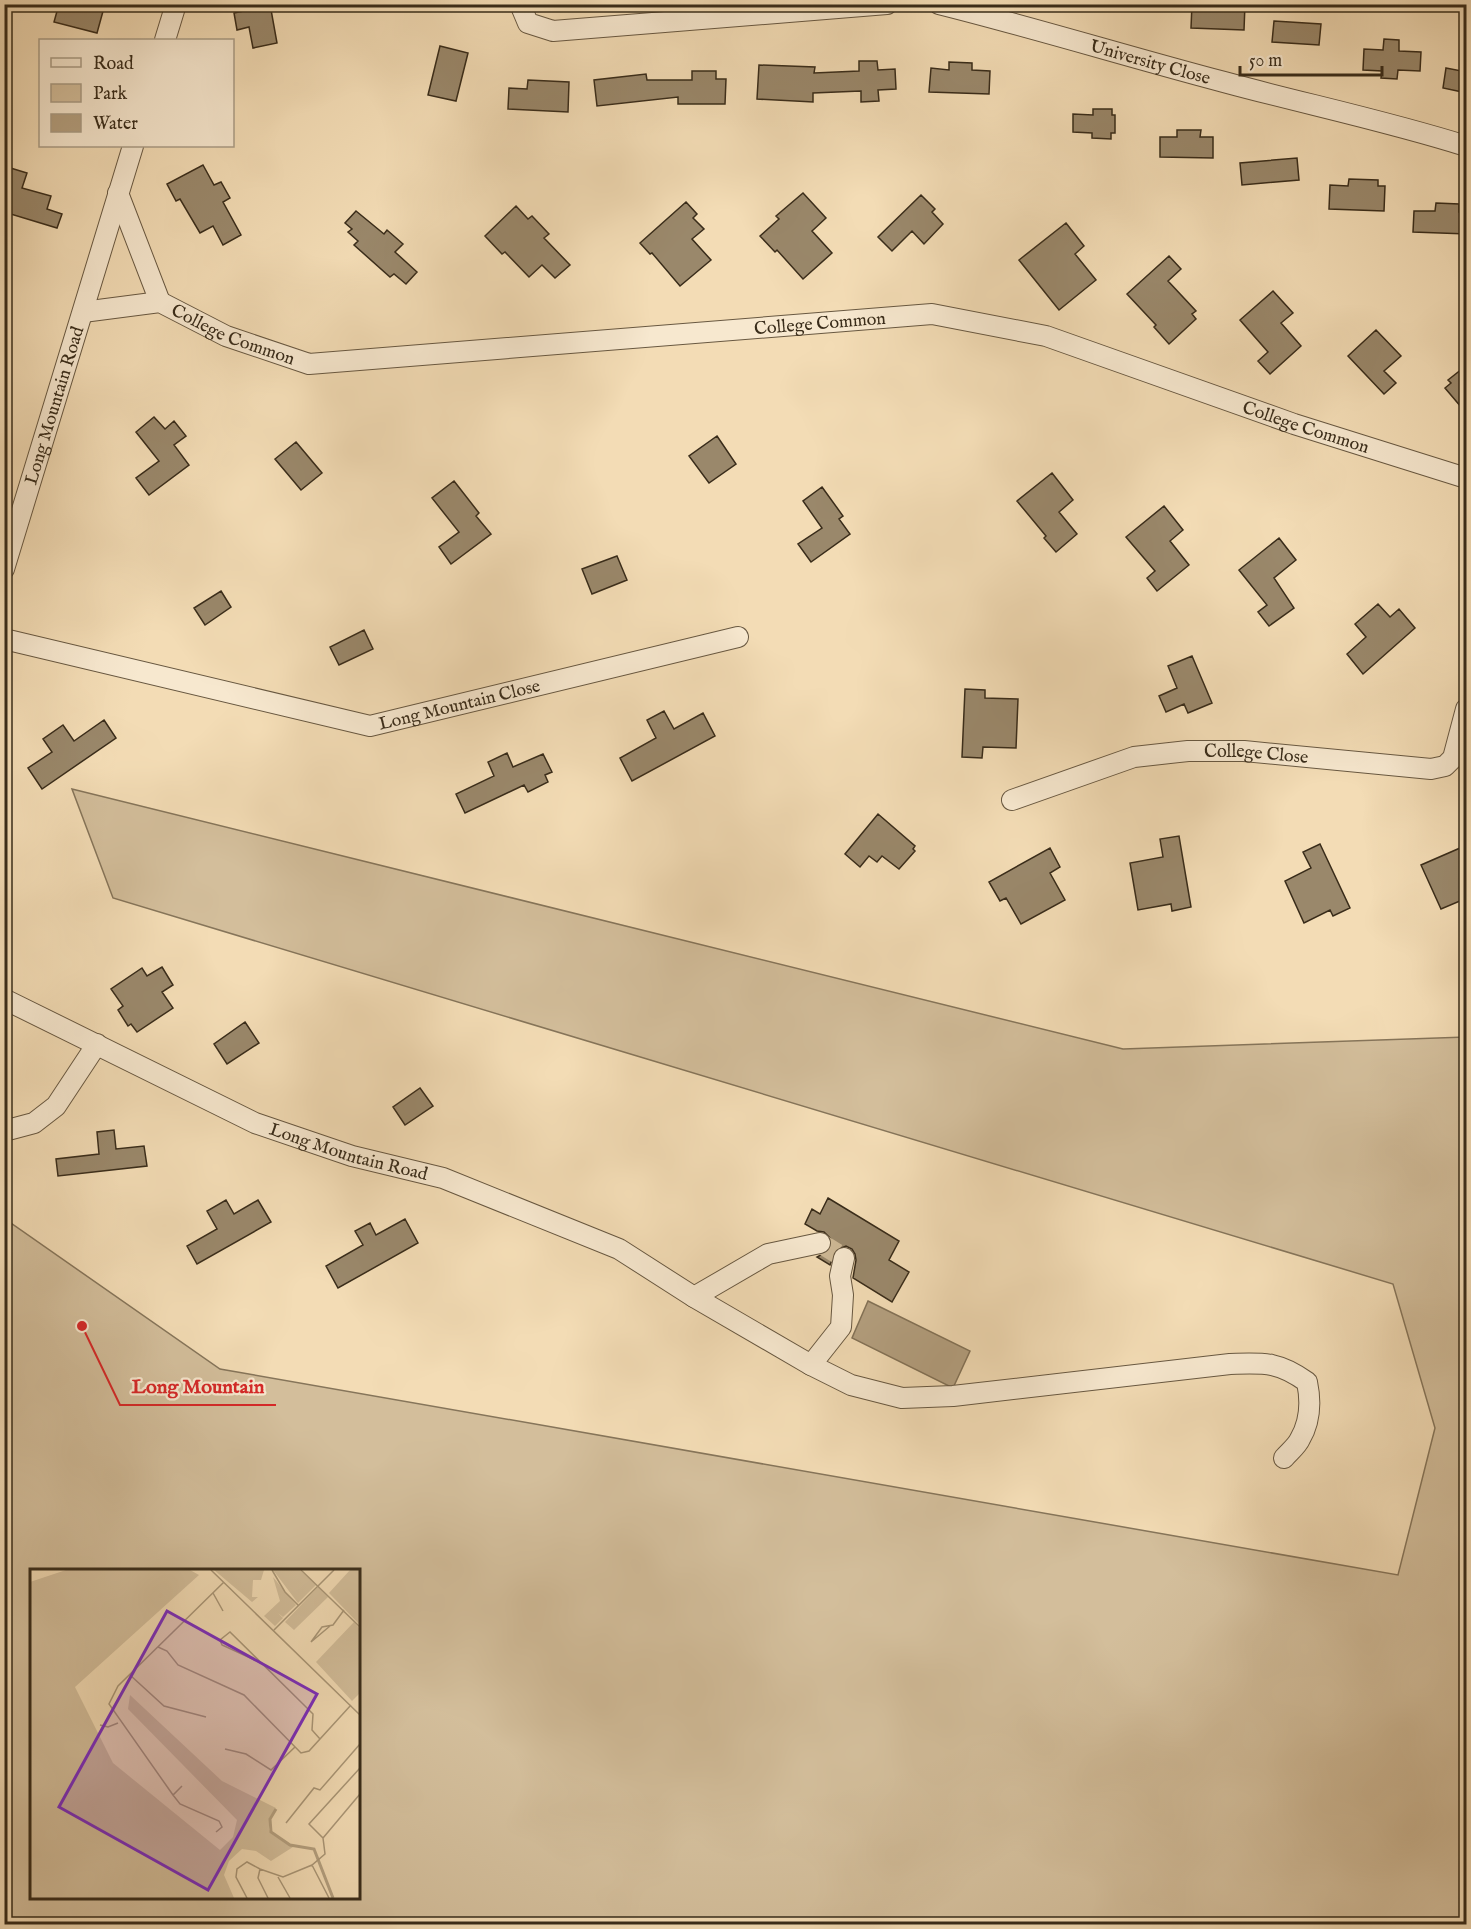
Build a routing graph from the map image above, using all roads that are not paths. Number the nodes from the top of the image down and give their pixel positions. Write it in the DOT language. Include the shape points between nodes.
graph roads {
  1 [pos="176,4"];
  2 [pos="520,4"];
  3 [pos="886,4"];
  4 [pos="939,4"];
  5 [pos="165,39"];
  6 [pos="1467,146"];
  7 [pos="133,147"];
  8 [pos="118,193"];
  9 [pos="160,302"];
  10 [pos="83,312"];
  11 [pos="1467,478"];
  12 [pos="4,569"];
  13 [pos="738,637"];
  14 [pos="4,639"];
  15 [pos="1467,709"];
  16 [pos="1012,800"];
  17 [pos="4,999"];
  18 [pos="97,1044"];
  19 [pos="4,1131"];
  20 [pos="820,1243"];
  21 [pos="844,1258"];
  22 [pos="694,1297"];
  23 [pos="811,1365"];
  24 [pos="1284,1458"];
  1 -- 5 [label="street"];
  2 -- 3 [label="street" via="528,23 554,31"];
  4 -- 6 [label="street, University Close"];
  7 -- 8 [label="street"];
  8 -- 9 [label="street, College Common"];
  8 -- 10 [label="street"];
  9 -- 10 [label="street, College Common"];
  9 -- 11 [label="street, College Common" via="226,336 309,364 932,314 1046,336 1294,424"];
  10 -- 12 [label="street, Long Mountain Road"];
  13 -- 14 [label="street, Long Mountain Close" via="370,726"];
  15 -- 16 [label="street, College Close" via="1453,758 1445,766 1431,769 1244,751 1188,751 1134,757"];
  17 -- 18 [label="street, Long Mountain Road"];
  18 -- 19 [label="street" via="56,1106 34,1123"];
  18 -- 22 [label="street, Long Mountain Road" via="255,1123 352,1156 443,1178 619,1249"];
  20 -- 22 [label="street" via="768,1254"];
  21 -- 23 [label="street" via="840,1276 841,1327"];
  22 -- 23 [label="street, Long Mountain Road"];
  23 -- 24 [label="street, Long Mountain Road" via="851,1386 902,1398 1268,1363 1290,1370 1307,1382 1310,1398 1300,1440"];
}
